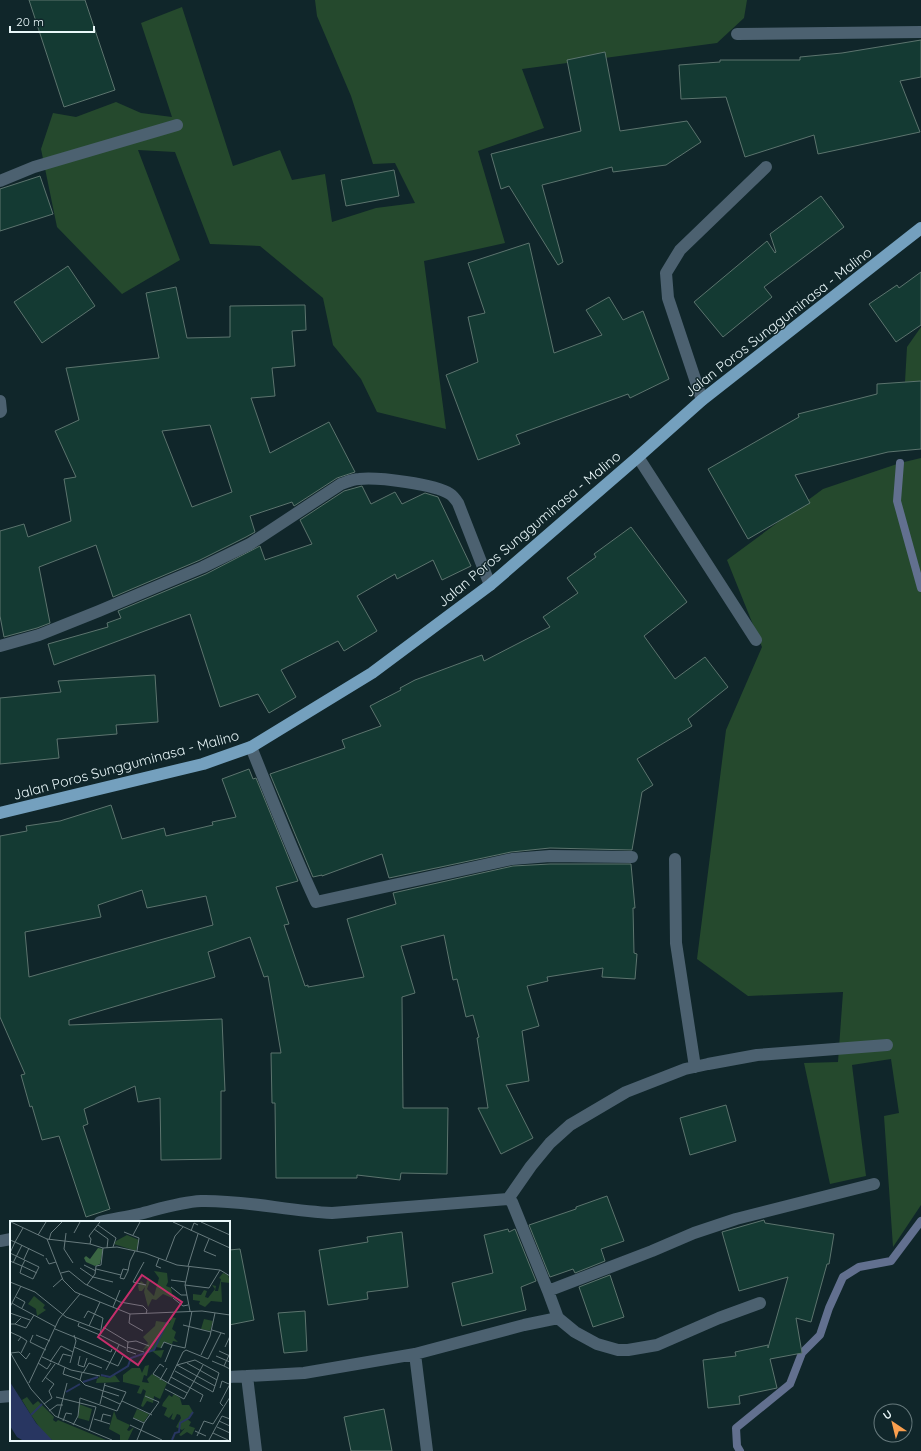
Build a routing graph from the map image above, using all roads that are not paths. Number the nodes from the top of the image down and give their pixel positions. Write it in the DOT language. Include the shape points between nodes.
graph roads {
  1 [pos="921,32"];
  2 [pos="737,34"];
  3 [pos="177,124"];
  4 [pos="766,167"];
  5 [pos="0,181"];
  6 [pos="921,228"];
  7 [pos="702,400"];
  8 [pos="0,401"];
  9 [pos="0,412"];
  10 [pos="638,457"];
  11 [pos="490,585"];
  12 [pos="756,640"];
  13 [pos="0,646"];
  14 [pos="251,747"];
  15 [pos="0,813"];
  16 [pos="632,857"];
  17 [pos="675,859"];
  18 [pos="887,1045"];
  19 [pos="694,1067"];
  20 [pos="874,1184"];
  21 [pos="508,1199"];
  22 [pos="104,1221"];
  23 [pos="10,1240"];
  24 [pos="0,1242"];
  25 [pos="548,1291"];
  26 [pos="760,1303"];
  27 [pos="558,1318"];
  28 [pos="415,1354"];
  29 [pos="247,1376"];
  30 [pos="230,1377"];
  31 [pos="10,1396"];
  32 [pos="0,1397"];
  33 [pos="256,1451"];
  34 [pos="427,1451"];
  1 -- 2 [label="street"];
  3 -- 5 [label="street" via="34,167"];
  4 -- 7 [label="street" via="680,250 666,273 668,298"];
  6 -- 7 [label="main road, Jalan Poros Sungguminasa - Malino"];
  7 -- 10 [label="main road, Jalan Poros Sungguminasa - Malino"];
  8 -- 9 [label="street"];
  10 -- 11 [label="main road, Jalan Poros Sungguminasa - Malino"];
  10 -- 12 [label="street"];
  11 -- 13 [label="street" via="458,503 451,494 412,483 361,478 341,484 250,544 203,567 93,614"];
  11 -- 14 [label="main road, Jalan Poros Sungguminasa - Malino" via="372,673"];
  14 -- 15 [label="main road, Jalan Poros Sungguminasa - Malino" via="203,764"];
  14 -- 16 [label="street" via="316,902 512,859 550,856"];
  17 -- 19 [label="street" via="676,943"];
  18 -- 19 [label="street" via="757,1055"];
  19 -- 21 [label="street" via="626,1092 570,1125 550,1143"];
  20 -- 25 [label="street" via="736,1218"];
  21 -- 22 [label="street" via="332,1212 307,1212 273,1206 200,1201"];
  21 -- 25 [label="street" via="512,1202"];
  23 -- 24 [label="street"];
  25 -- 27 [label="street"];
  26 -- 27 [label="street" via="657,1345 628,1350 597,1344 575,1332"];
  27 -- 28 [label="street"];
  28 -- 29 [label="street" via="304,1373"];
  28 -- 34 [label="street"];
  29 -- 30 [label="street"];
  29 -- 33 [label="street"];
  31 -- 32 [label="street"];
}
